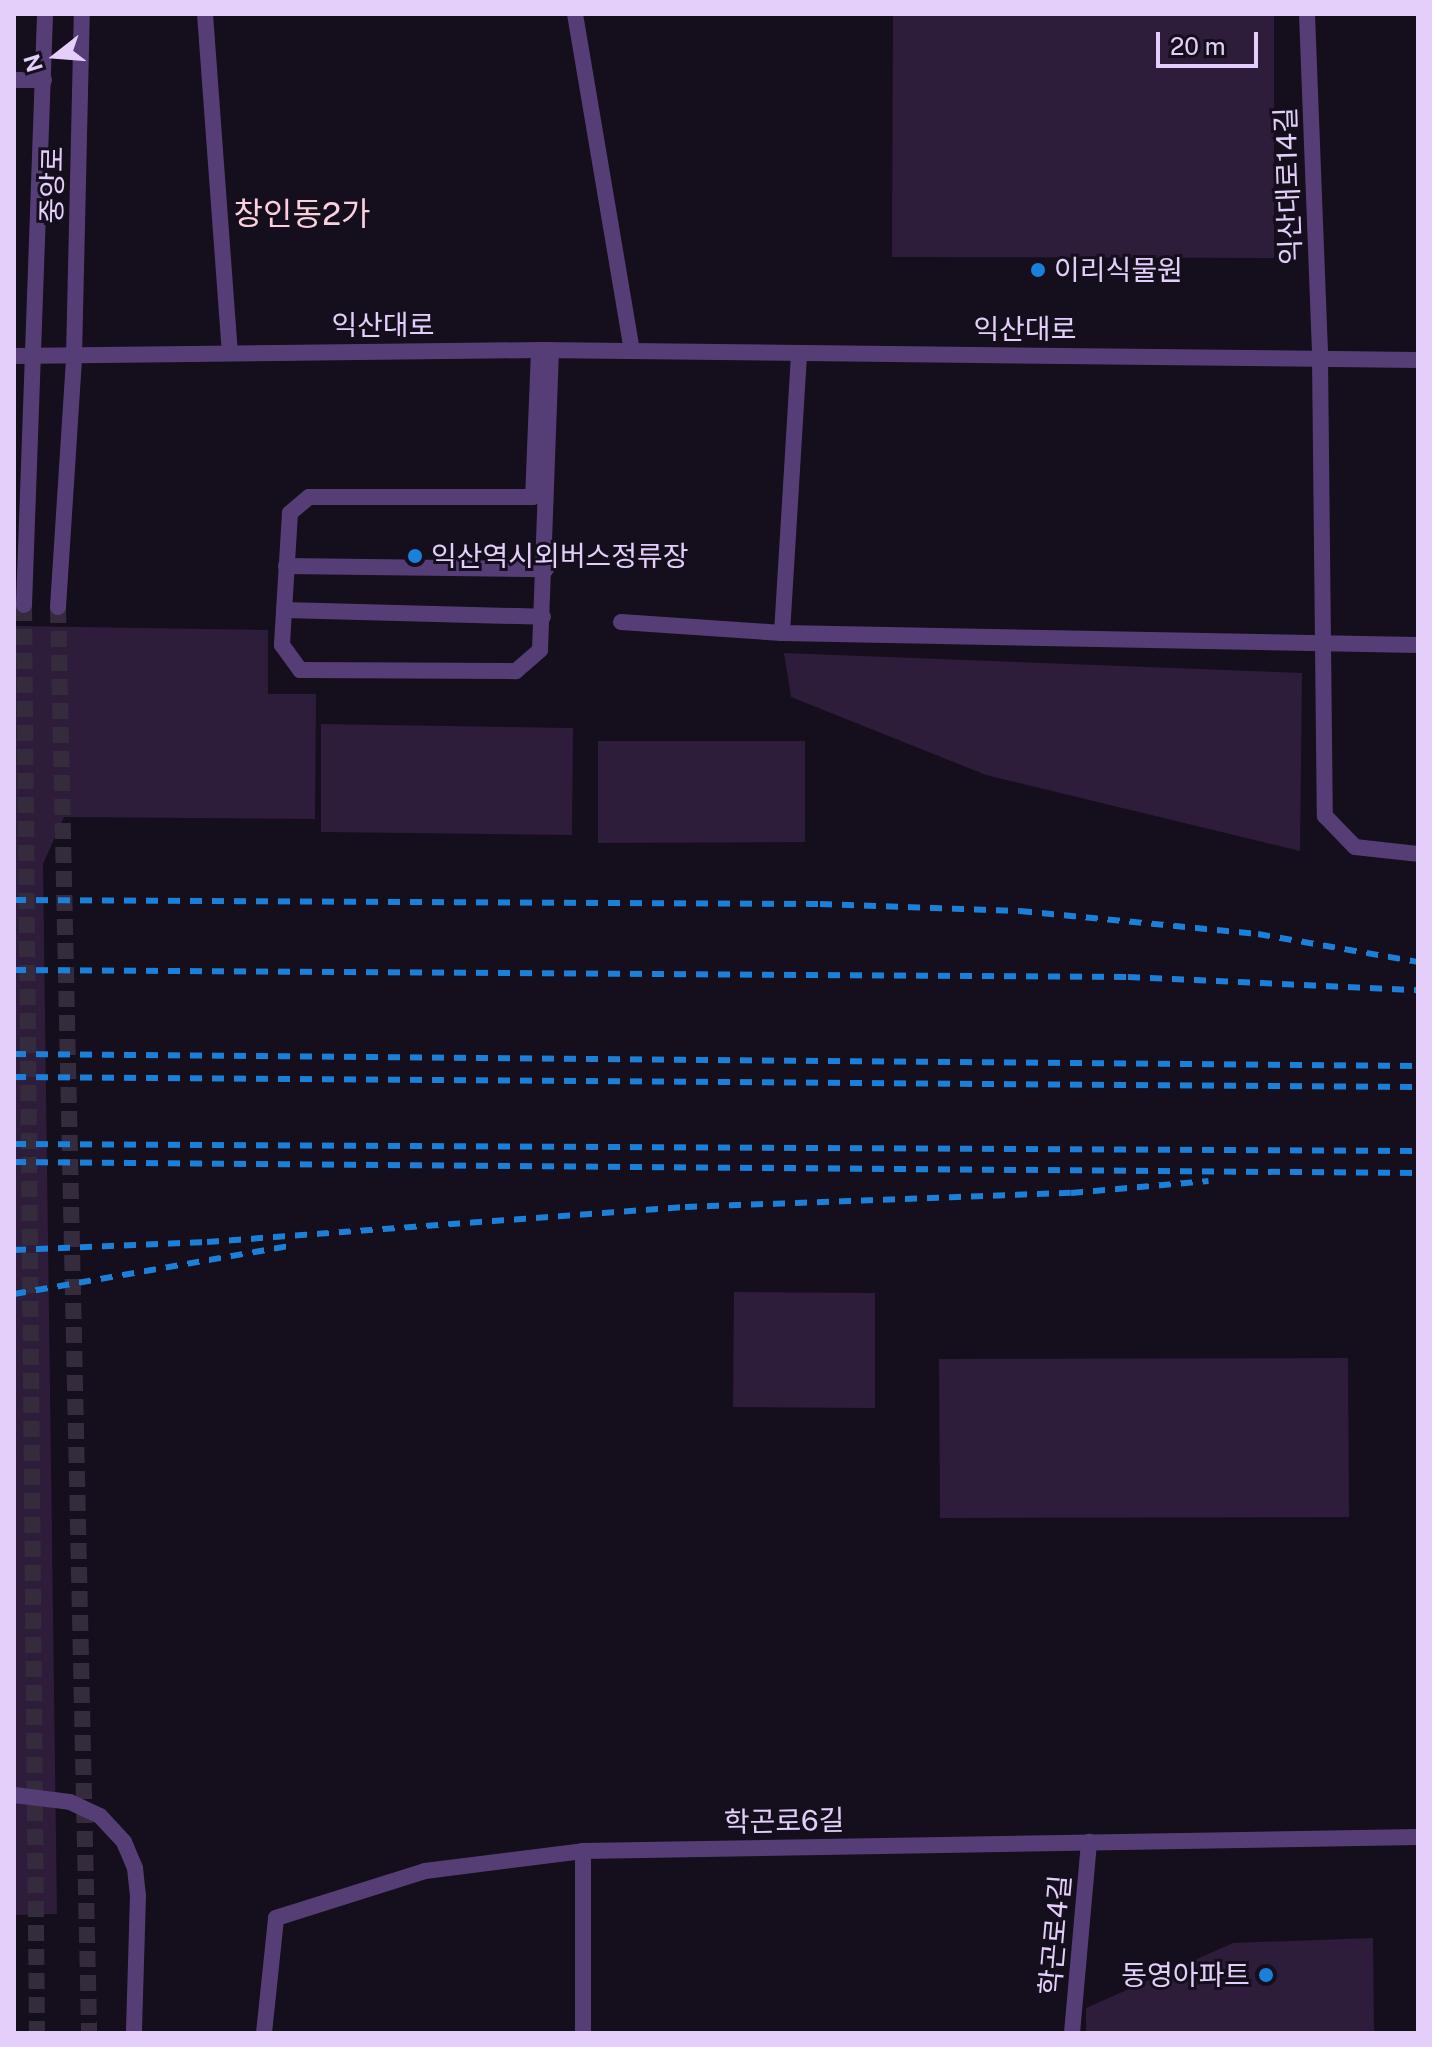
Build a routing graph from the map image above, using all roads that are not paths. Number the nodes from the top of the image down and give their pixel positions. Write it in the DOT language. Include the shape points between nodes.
graph roads {
  1 [pos="45,14"];
  2 [pos="82,14"];
  3 [pos="205,14"];
  4 [pos="575,14"];
  5 [pos="1307,14"];
  6 [pos="14,80"];
  7 [pos="44,80"];
  8 [pos="545,350"];
  9 [pos="632,350"];
  10 [pos="230,352"];
  11 [pos="799,354"];
  12 [pos="22,356"];
  13 [pos="74,357"];
  14 [pos="1320,357"];
  15 [pos="1418,360"];
  16 [pos="286,566"];
  17 [pos="546,569"];
  18 [pos="24,605"];
  19 [pos="58,607"];
  20 [pos="284,610"];
  21 [pos="543,617"];
  22 [pos="621,622"];
  23 [pos="782,633"];
  24 [pos="1323,644"];
  25 [pos="1418,645"];
  26 [pos="1418,854"];
  27 [pos="14,1795"];
  28 [pos="1418,1837"];
  29 [pos="1089,1842"];
  30 [pos="583,1851"];
  31 [pos="134,2033"];
  32 [pos="264,2033"];
  33 [pos="583,2033"];
  34 [pos="1072,2033"];
  1 -- 7 [label="street, 중앙로"];
  2 -- 13 [label="street, 중앙로"];
  3 -- 10 [label="street"];
  4 -- 9 [label="street"];
  5 -- 14 [label="street, 익산대로14길"];
  6 -- 7 [label="street"];
  7 -- 12 [label="street, 중앙로"];
  8 -- 9 [label="street, 익산대로"];
  8 -- 10 [label="street, 익산대로"];
  8 -- 16 [label="street" via="533,497 309,497 290,513"];
  8 -- 17 [label="street"];
  9 -- 11 [label="street, 익산대로"];
  10 -- 13 [label="street, 익산대로"];
  11 -- 14 [label="street, 익산대로"];
  11 -- 23 [label="street"];
  12 -- 13 [label="street, 익산대로"];
  12 -- 18 [label="street, 중앙로"];
  13 -- 19 [label="street, 중앙로"];
  14 -- 15 [label="street, 익산대로"];
  14 -- 24 [label="street, 익산대로14길"];
  16 -- 17 [label="street"];
  16 -- 20 [label="street"];
  17 -- 21 [label="street"];
  20 -- 21 [label="street"];
  20 -- 21 [label="street" via="282,645 300,670 516,671 540,650"];
  22 -- 23 [label="street"];
  23 -- 24 [label="street"];
  24 -- 25 [label="street"];
  24 -- 26 [label="street, 익산대로14길" via="1325,816 1355,847"];
  27 -- 31 [label="street" via="70,1802 100,1816 124,1842 138,1895"];
  28 -- 29 [label="street, 학곤로6길"];
  29 -- 30 [label="street, 학곤로6길"];
  29 -- 34 [label="street, 학곤로4길"];
  30 -- 32 [label="street, 학곤로6길" via="425,1871 276,1918"];
  30 -- 33 [label="street"];
}
